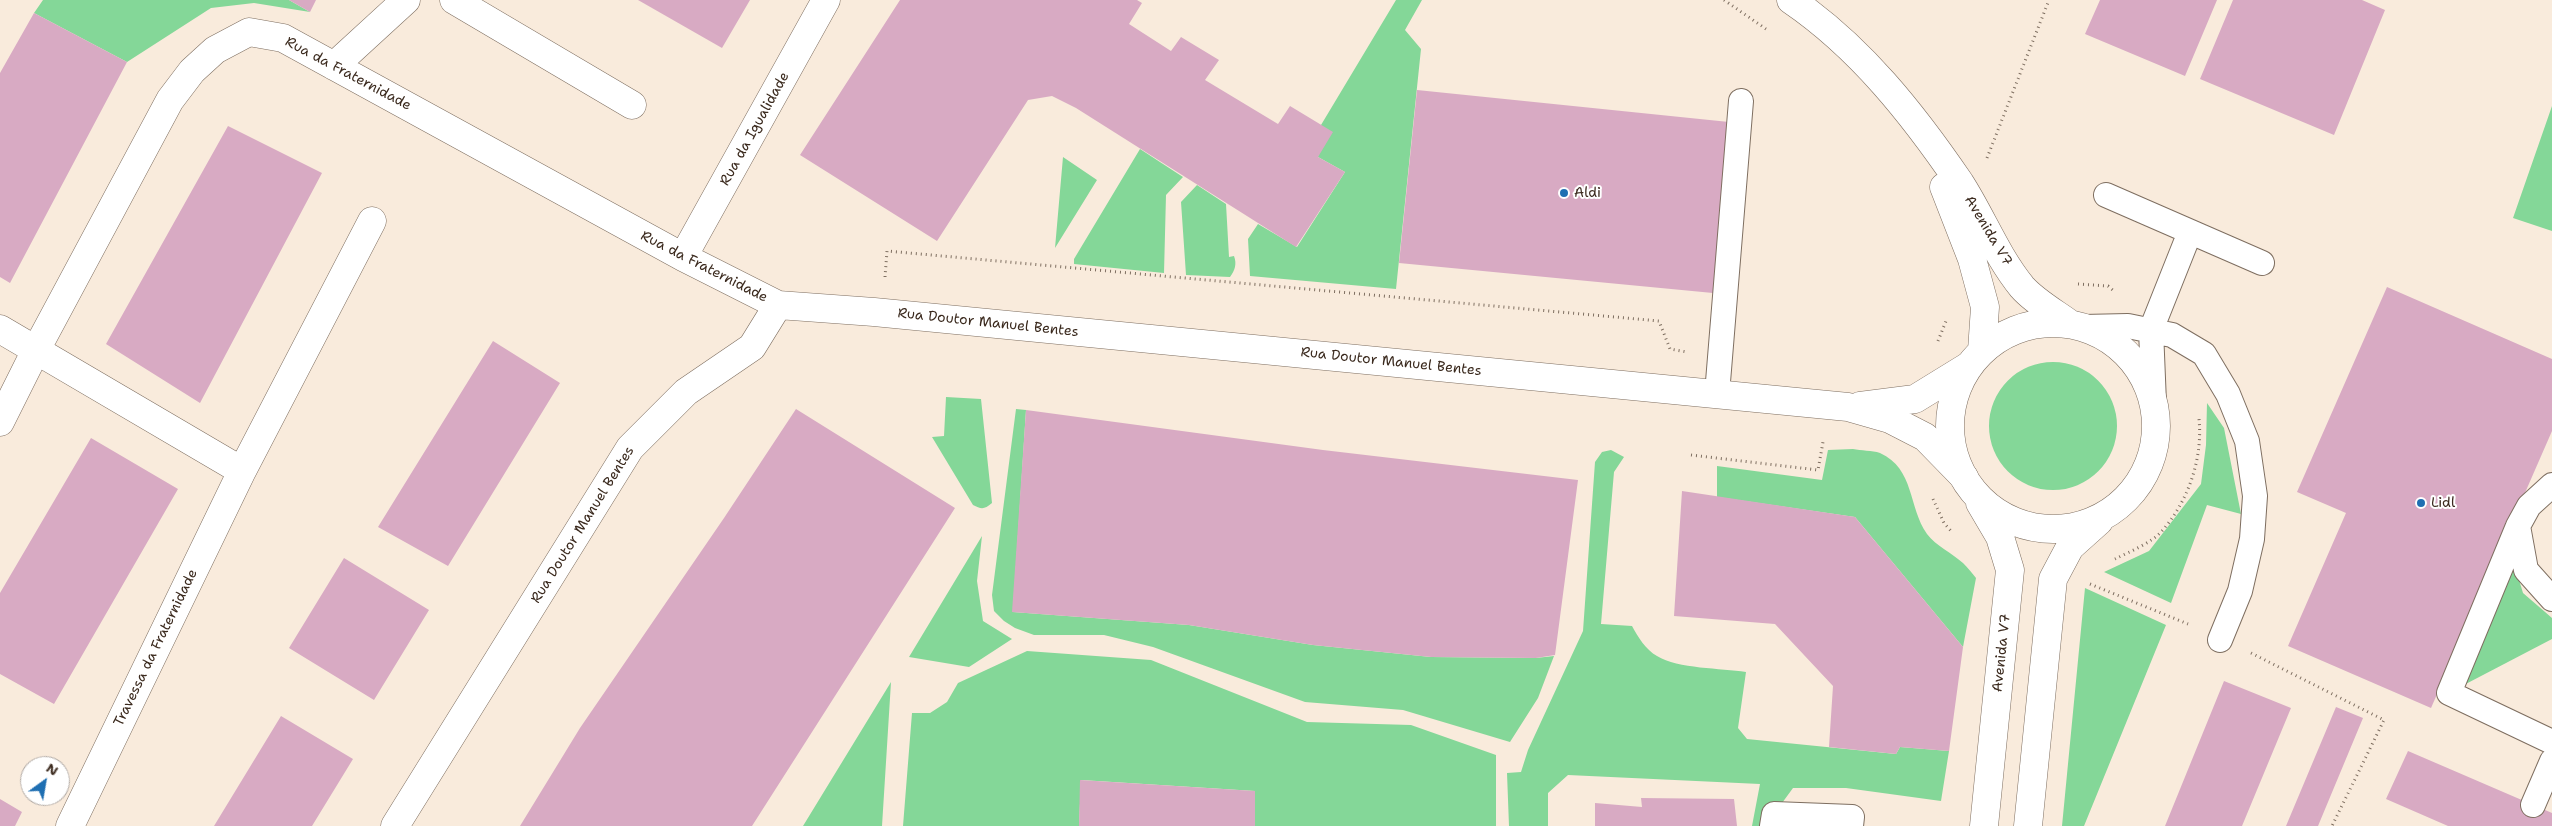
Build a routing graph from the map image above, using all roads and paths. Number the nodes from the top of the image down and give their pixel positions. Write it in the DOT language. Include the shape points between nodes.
graph roads {
  1 [pos="406,0"];
  2 [pos="454,0"];
  3 [pos="826,0"];
  4 [pos="1724,0"];
  5 [pos="1791,0"];
  6 [pos="2048,0"];
  7 [pos="1773,35"];
  8 [pos="334,66"];
  9 [pos="1741,101"];
  10 [pos="632,105"];
  11 [pos="1918,126"];
  12 [pos="1983,168"];
  13 [pos="2106,194"];
  14 [pos="372,221"];
  15 [pos="2190,232"];
  16 [pos="683,258"];
  17 [pos="2262,263"];
  18 [pos="885,281"];
  19 [pos="2070,283"];
  20 [pos="778,305"];
  21 [pos="1948,314"];
  22 [pos="2077,326"];
  23 [pos="0,329"];
  24 [pos="2151,330"];
  25 [pos="36,350"];
  26 [pos="1934,350"];
  27 [pos="1720,357"];
  28 [pos="1974,359"];
  29 [pos="1717,394"];
  30 [pos="2154,403"];
  31 [pos="1848,407"];
  32 [pos="2198,417"];
  33 [pos="0,422"];
  34 [pos="1823,441"];
  35 [pos="1691,455"];
  36 [pos="242,471"];
  37 [pos="1968,482"];
  38 [pos="2552,485"];
  39 [pos="1930,493"];
  40 [pos="2107,514"];
  41 [pos="2518,526"];
  42 [pos="1956,535"];
  43 [pos="2111,561"];
  44 [pos="2087,582"];
  45 [pos="2552,599"];
  46 [pos="2220,640"];
  47 [pos="2552,742"];
  48 [pos="2552,761"];
  49 [pos="2533,805"];
  50 [pos="70,826"];
  51 [pos="395,826"];
  52 [pos="1772,826"];
  53 [pos="1851,826"];
  54 [pos="1984,826"];
  55 [pos="2028,826"];
  56 [pos="2332,826"];
  1 -- 8 [label="street"];
  2 -- 10 [label="street"];
  3 -- 16 [label="street, Rua da Igualidade"];
  4 -- 7 [label="path"];
  5 -- 11 [label="street, Avenida V7" via="1824,22 1875,72"];
  6 -- 12 [label="path"];
  8 -- 16 [label="street, Rua da Fraternidade"];
  8 -- 25 [label="street, Rua da Fraternidade" via="283,38 249,32 216,50 192,71 170,100"];
  9 -- 27 [label="lane"];
  11 -- 22 [label="street, Avenida V7" via="1961,184 1992,244 2023,288"];
  11 -- 28 [label="street, Avenida V7" via="1956,213 1985,307"];
  13 -- 15 [label="lane"];
  14 -- 36 [label="street, Travessa da Fraternidade"];
  15 -- 17 [label="lane"];
  15 -- 24 [label="lane"];
  16 -- 20 [label="street, Rua da Fraternidade"];
  18 -- 27 [label="path" via="887,251 1620,317 1659,321 1670,349"];
  19 -- 24 [label="path" via="2108,286 2138,311"];
  20 -- 29 [label="street, Rua Doutor Manuel Bentes"];
  20 -- 51 [label="street, Rua Doutor Manuel Bentes" via="752,347 686,392 630,448"];
  21 -- 26 [label="path"];
  22 -- 24 [label="lane" via="2128,326"];
  22 -- 28 [label="street" via="2040,323 2019,328 1999,338"];
  22 -- 30 [label="street" via="2103,335 2136,363"];
  23 -- 25 [label="street"];
  24 -- 30 [label="lane"];
  24 -- 46 [label="lane" via="2172,335 2204,354 2228,394 2247,441 2255,496 2252,539 2240,590"];
  25 -- 33 [label="street, Rua da Fraternidade"];
  25 -- 36 [label="street"];
  27 -- 29 [label="lane"];
  28 -- 31 [label="street" via="1915,399"];
  28 -- 37 [label="street" via="1958,386 1950,418 1953,450"];
  29 -- 31 [label="street, Rua Doutor Manuel Bentes"];
  30 -- 40 [label="street" via="2157,424 2155,446 2148,466 2124,501"];
  31 -- 37 [label="street" via="1890,419 1925,437"];
  32 -- 43 [label="path" via="2196,464 2185,497 2160,533"];
  34 -- 35 [label="path" via="1818,470"];
  36 -- 50 [label="street, Travessa da Fraternidade"];
  37 -- 40 [label="street" via="1986,504 2004,516 2031,526 2066,528"];
  37 -- 54 [label="street, Avenida V7" via="2000,537 2010,570"];
  38 -- 41 [label="lane" via="2529,506"];
  39 -- 42 [label="path" via="1944,524"];
  40 -- 55 [label="street" via="2070,547 2052,579"];
  41 -- 45 [label="lane" via="2526,570"];
  41 -- 47 [label="lane" via="2449,693"];
  44 -- 46 [label="path" via="2172,616"];
  46 -- 56 [label="path" via="2384,720"];
  48 -- 49 [label="lane"];
  52 -- 53 [label="lane" via="1774,814 1852,818"];
}
